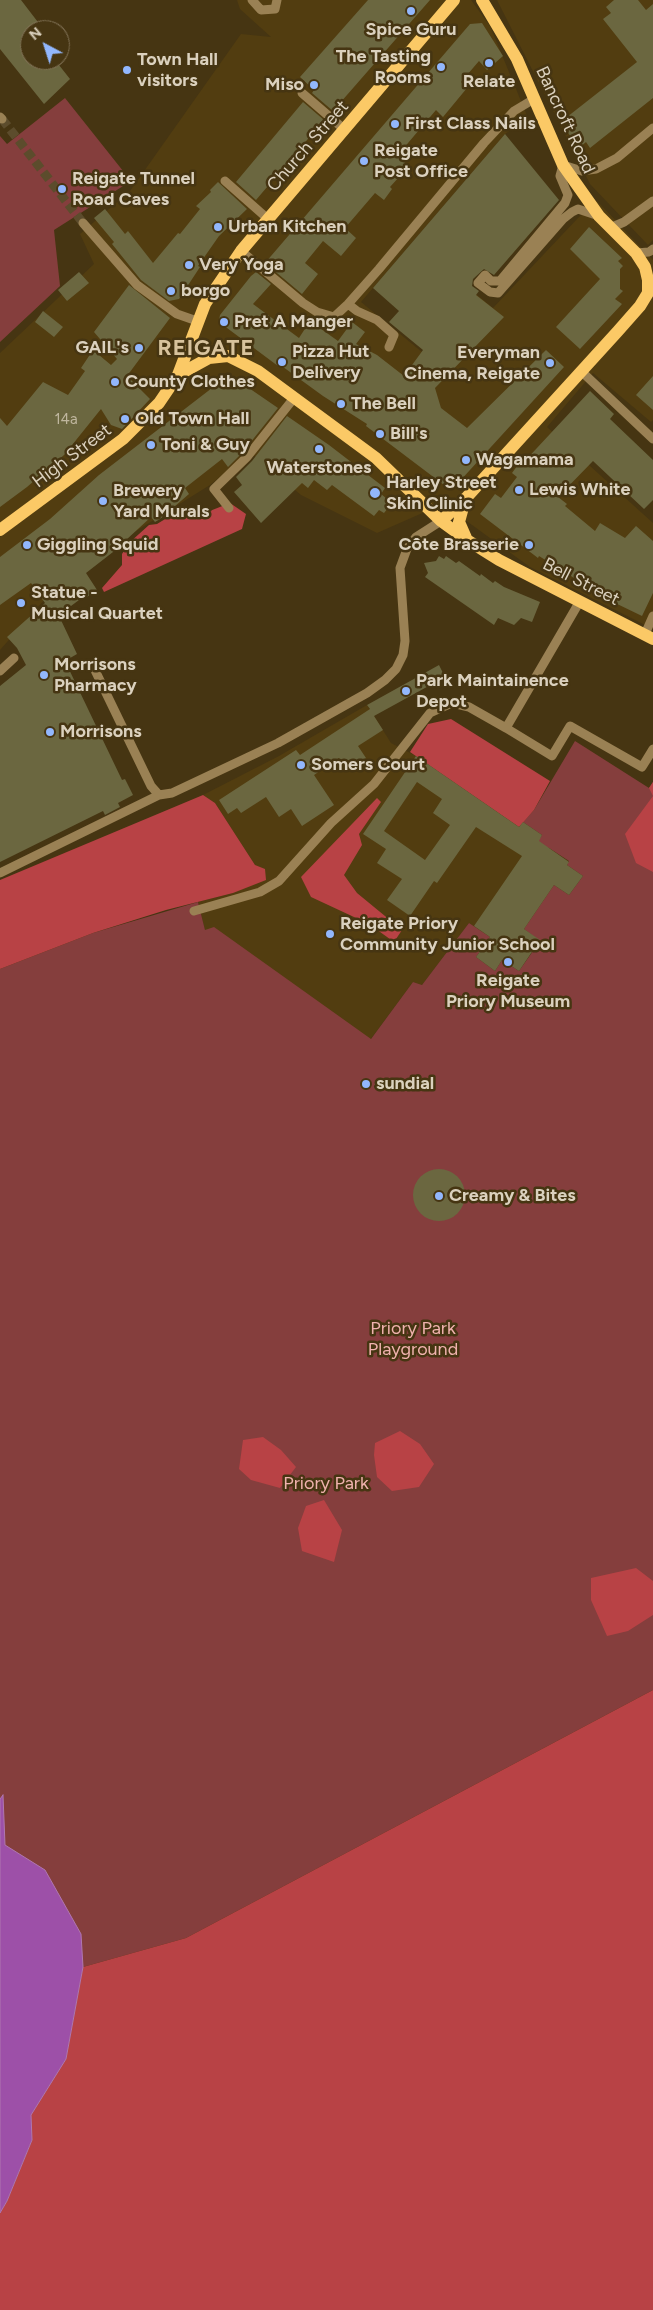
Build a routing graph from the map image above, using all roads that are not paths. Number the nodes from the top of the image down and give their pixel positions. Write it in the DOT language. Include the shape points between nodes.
graph roads {
  1 [pos="252,0"];
  2 [pos="277,0"];
  3 [pos="454,0"];
  4 [pos="482,0"];
  5 [pos="302,92"];
  6 [pos="534,99"];
  7 [pos="653,128"];
  8 [pos="345,130"];
  9 [pos="563,165"];
  10 [pos="225,181"];
  11 [pos="653,201"];
  12 [pos="599,216"];
  13 [pos="268,219"];
  14 [pos="83,223"];
  15 [pos="610,228"];
  16 [pos="653,249"];
  17 [pos="241,251"];
  18 [pos="636,253"];
  19 [pos="650,293"];
  20 [pos="348,304"];
  21 [pos="197,321"];
  22 [pos="389,347"];
  23 [pos="581,371"];
  24 [pos="178,375"];
  25 [pos="294,398"];
  26 [pos="653,439"];
  27 [pos="466,498"];
  28 [pos="229,508"];
  29 [pos="441,521"];
  30 [pos="0,530"];
  31 [pos="467,540"];
  32 [pos="580,601"];
  33 [pos="653,616"];
  34 [pos="649,636"];
  35 [pos="14,658"];
  36 [pos="92,664"];
  37 [pos="0,671"];
  38 [pos="506,728"];
  39 [pos="653,749"];
  40 [pos="159,795"];
  41 [pos="0,873"];
  42 [pos="194,911"];
  1 -- 2 [label="street" via="261,10 276,9"];
  3 -- 8 [label="main road, Church Street"];
  4 -- 6 [label="main road, Bancroft Road" via="517,59"];
  5 -- 8 [label="street"];
  6 -- 9 [label="main road, Bancroft Road"];
  6 -- 20 [label="street" via="514,111 484,143"];
  7 -- 9 [label="street" via="617,158 596,169 582,171"];
  8 -- 13 [label="main road, Church Street"];
  9 -- 12 [label="main road, Bancroft Road"];
  9 -- 12 [label="street" via="560,176 568,195 565,203 500,281 485,275 478,283 490,292 498,293 572,212 578,209"];
  10 -- 13 [label="street"];
  11 -- 15 [label="street"];
  12 -- 15 [label="main road, Bancroft Road"];
  13 -- 17 [label="main road, Church Street"];
  14 -- 21 [label="street" via="137,285 177,314"];
  15 -- 18 [label="main road, Bancroft Road"];
  16 -- 18 [label="street"];
  17 -- 20 [label="street" via="317,312 334,317"];
  17 -- 21 [label="main road, Church Street" via="211,293"];
  18 -- 19 [label="main road, Bancroft Road" via="645,267"];
  19 -- 23 [label="main road, Bancroft Road"];
  20 -- 22 [label="street" via="394,335"];
  21 -- 24 [label="main road, High Street"];
  23 -- 26 [label="street"];
  23 -- 27 [label="main road, Bancroft Road"];
  24 -- 25 [label="main road, Bell Street" via="209,358 228,356 258,372"];
  24 -- 30 [label="main road, High Street" via="159,403 123,439"];
  25 -- 28 [label="street" via="247,457 214,489"];
  25 -- 29 [label="main road, Bell Street" via="376,458"];
  27 -- 29 [label="main road, Bancroft Road"];
  27 -- 31 [label="main road" via="459,522"];
  29 -- 31 [label="main road, Bell Street"];
  29 -- 40 [label="street" via="416,538 407,549 400,568 405,641 396,669 385,680 278,743 172,794"];
  31 -- 32 [label="main road, Bell Street"];
  32 -- 34 [label="main road, Bell Street"];
  32 -- 38 [label="street"];
  33 -- 34 [label="street"];
  35 -- 37 [label="street"];
  36 -- 40 [label="street" via="151,786"];
  38 -- 39 [label="street" via="552,756 570,726 642,767"];
  38 -- 42 [label="street" via="468,707 452,703 430,713 374,784 331,823 279,881 260,892"];
  40 -- 41 [label="street"];
}
